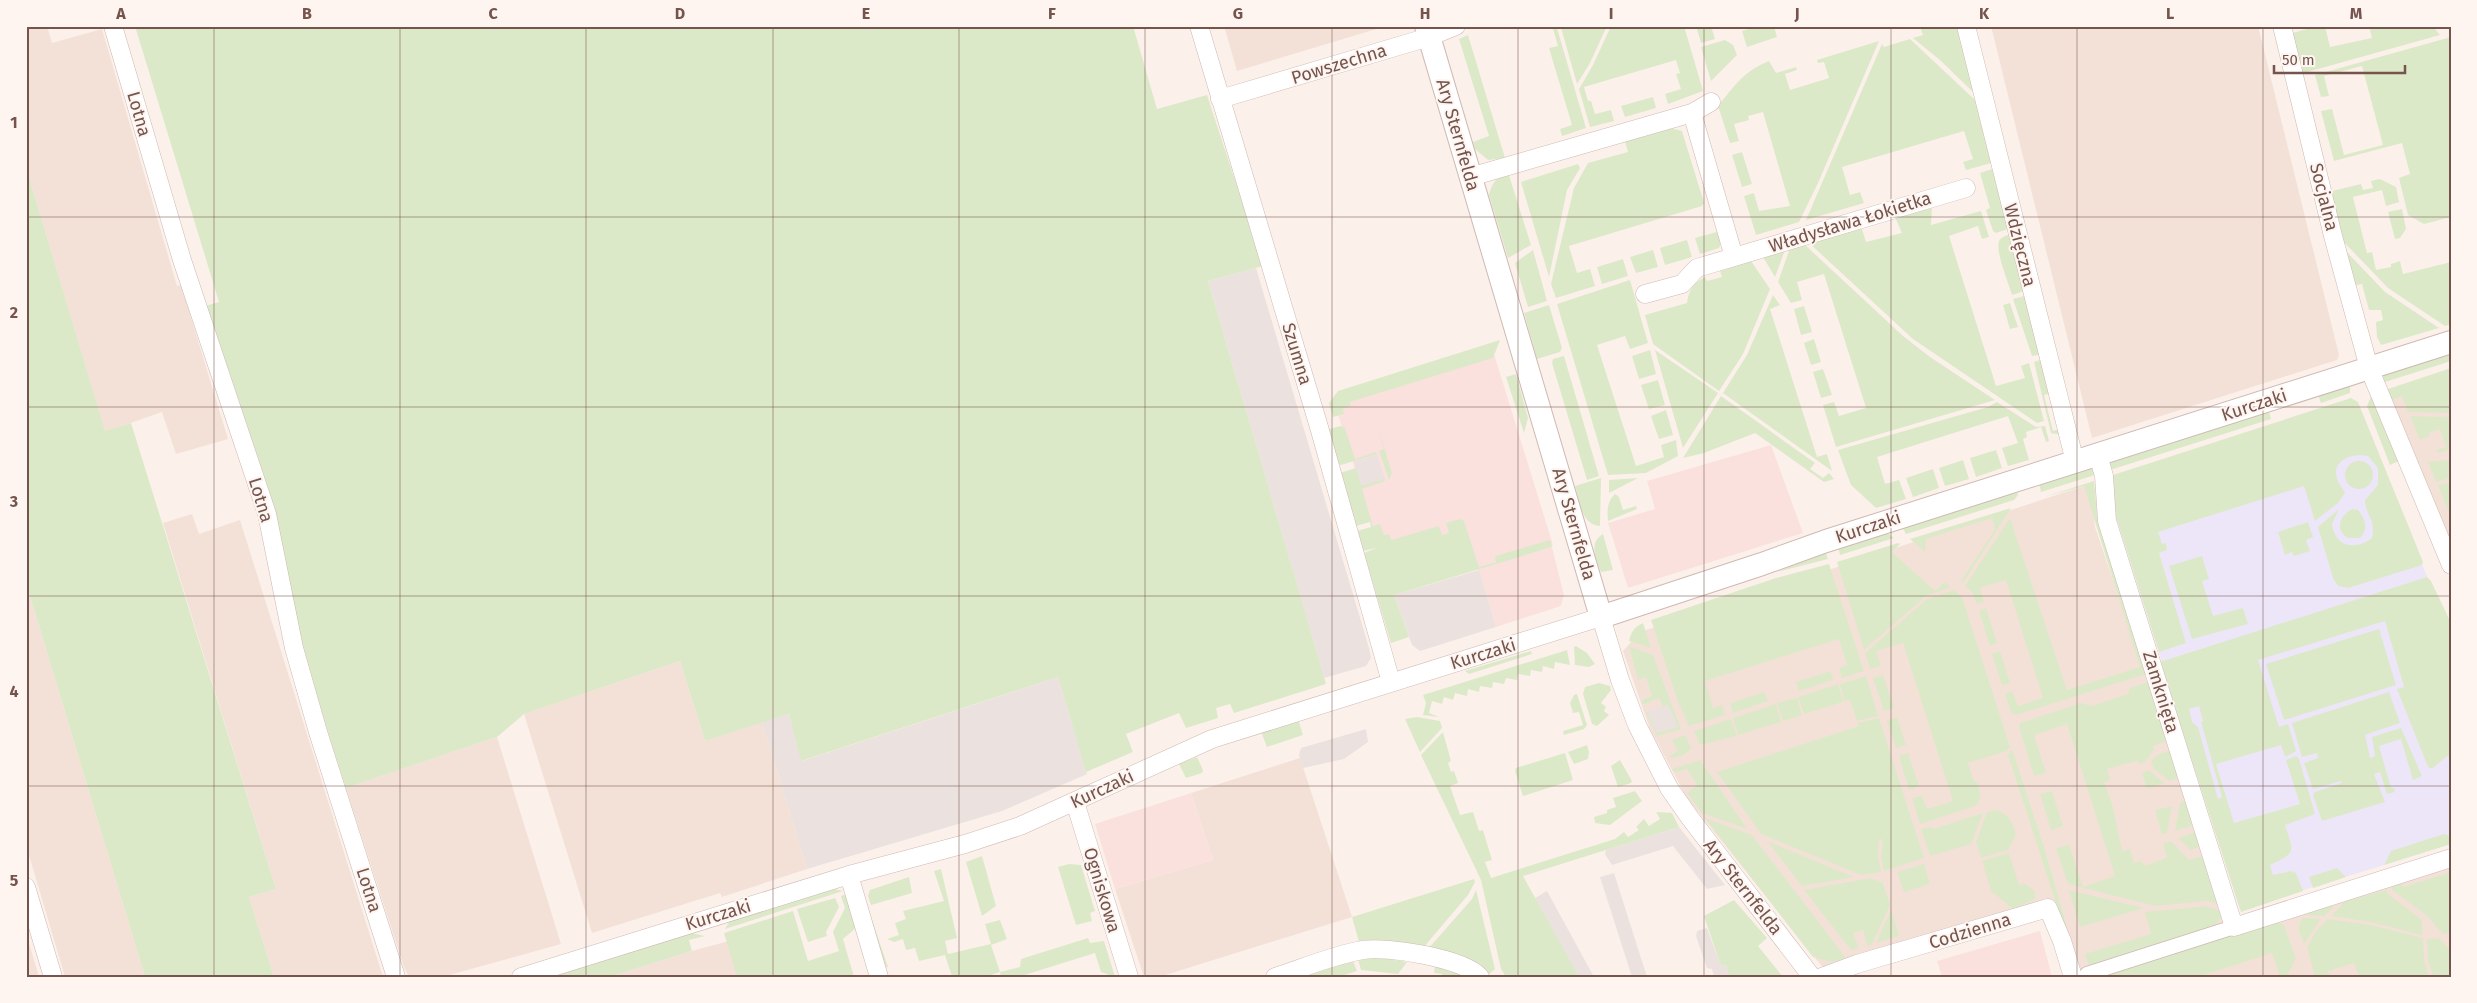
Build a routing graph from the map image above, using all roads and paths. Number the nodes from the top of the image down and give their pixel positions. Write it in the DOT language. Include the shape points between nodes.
graph roads {
  1 [pos="113,26"];
  2 [pos="1199,26"];
  3 [pos="1456,26"];
  4 [pos="1966,26"];
  5 [pos="2282,26"];
  6 [pos="1428,31"];
  7 [pos="1220,100"];
  8 [pos="1711,102"];
  9 [pos="1692,113"];
  10 [pos="1470,177"];
  11 [pos="1966,188"];
  12 [pos="1734,257"];
  13 [pos="1645,294"];
  14 [pos="2451,342"];
  15 [pos="2369,368"];
  16 [pos="2098,455"];
  17 [pos="2075,462"];
  18 [pos="2451,565"];
  19 [pos="1601,617"];
  20 [pos="1391,682"];
  21 [pos="1075,802"];
  22 [pos="2451,858"];
  23 [pos="849,876"];
  24 [pos="26,887"];
  25 [pos="2234,927"];
  26 [pos="2080,975"];
  27 [pos="54,977"];
  28 [pos="396,977"];
  29 [pos="521,977"];
  30 [pos="879,977"];
  31 [pos="1129,977"];
  32 [pos="1275,977"];
  33 [pos="1480,977"];
  34 [pos="1812,977"];
  35 [pos="1822,977"];
  1 -- 28 [label="street, Lotna" via="182,260 267,514 294,648"];
  2 -- 7 [label="street, Szumna"];
  3 -- 6 [label="street, Powszechna"];
  4 -- 17 [label="street, Wdzięczna"];
  5 -- 15 [label="street, Socjalna"];
  6 -- 7 [label="street, Powszechna"];
  6 -- 10 [label="street, Ary Sternfelda"];
  7 -- 20 [label="street, Szumna"];
  8 -- 9 [label="street"];
  9 -- 10 [label="street"];
  9 -- 12 [label="street"];
  10 -- 19 [label="street, Ary Sternfelda"];
  11 -- 12 [label="street, Władysława Łokietka"];
  12 -- 13 [label="street, Władysława Łokietka" via="1697,268 1682,284"];
  14 -- 15 [label="street, Kurczaki"];
  15 -- 16 [label="street, Kurczaki"];
  15 -- 18 [label="street"];
  16 -- 17 [label="street, Kurczaki"];
  16 -- 25 [label="street, Zamknięta" via="2104,476 2107,521"];
  17 -- 19 [label="street, Kurczaki" via="1834,538"];
  19 -- 20 [label="street, Kurczaki"];
  19 -- 34 [label="street, Ary Sternfelda" via="1637,725 1670,788"];
  20 -- 21 [label="street, Kurczaki" via="1212,739"];
  21 -- 23 [label="street, Kurczaki" via="1020,826"];
  21 -- 31 [label="street, Ogniskowa"];
  22 -- 25 [label="street"];
  23 -- 29 [label="street, Kurczaki"];
  23 -- 30 [label="street"];
  24 -- 27 [label="street"];
  25 -- 26 [label="street"];
  26 -- 35 [label="street, Codzienna" via="2048,908"];
  32 -- 33 [label="street" via="1369,949 1458,963"];
}
